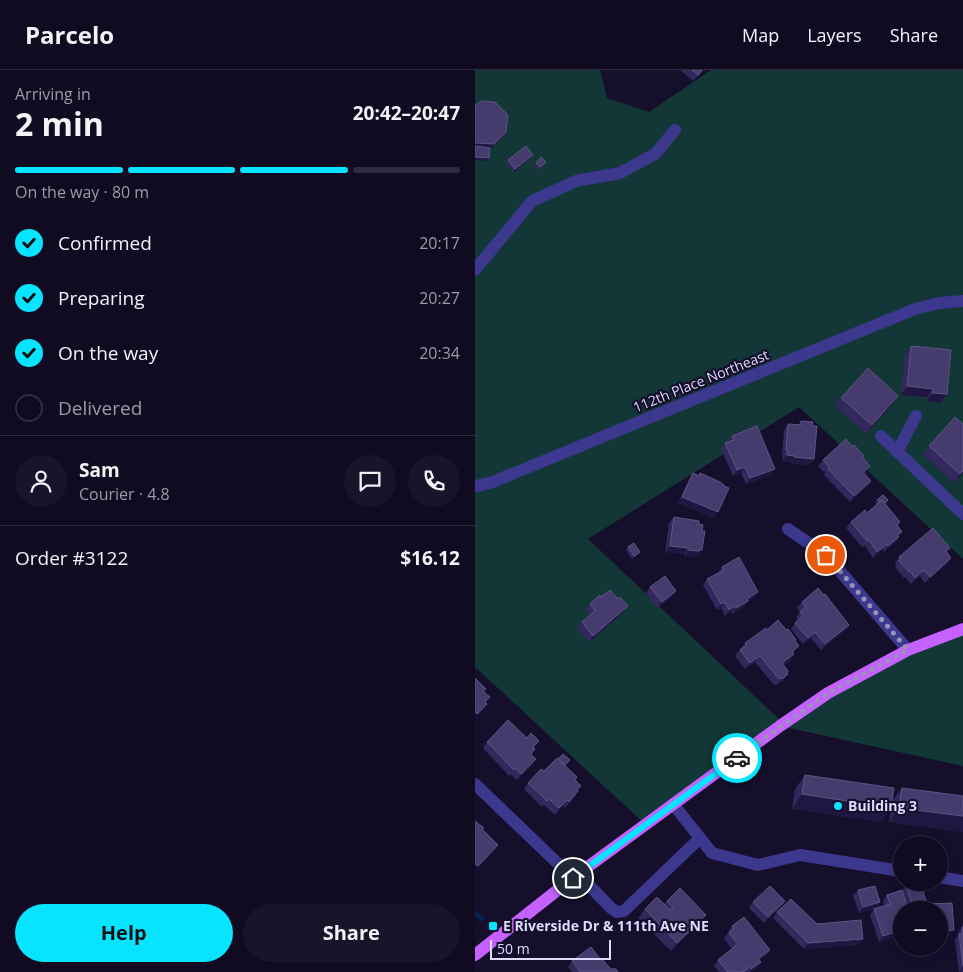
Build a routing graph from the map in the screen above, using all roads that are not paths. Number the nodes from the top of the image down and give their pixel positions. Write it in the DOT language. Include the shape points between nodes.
graph roads {
  1 [pos="675,130"];
  2 [pos="475,270"];
  3 [pos="963,301"];
  4 [pos="916,416"];
  5 [pos="881,436"];
  6 [pos="897,452"];
  7 [pos="475,486"];
  8 [pos="961,509"];
  9 [pos="787,529"];
  10 [pos="963,630"];
  11 [pos="908,650"];
  12 [pos="475,784"];
  13 [pos="673,804"];
  14 [pos="700,838"];
  15 [pos="893,870"];
  16 [pos="575,876"];
  17 [pos="948,878"];
  18 [pos="963,881"];
  19 [pos="475,954"];
  1 -- 2 [label="street" via="655,154 620,173 575,181 532,201"];
  3 -- 7 [label="street, 112th Place Northeast" via="915,309 491,483"];
  4 -- 6 [label="street"];
  5 -- 6 [label="street"];
  6 -- 8 [label="street"];
  9 -- 11 [label="street" via="826,555"];
  10 -- 11 [label="main road"];
  11 -- 13 [label="main road" via="828,693"];
  12 -- 16 [label="street"];
  13 -- 14 [label="street"];
  13 -- 16 [label="main road"];
  14 -- 15 [label="street" via="712,853 758,865 800,855"];
  14 -- 16 [label="street" via="624,911 617,912 611,908"];
  16 -- 19 [label="main road"];
  17 -- 18 [label="street"];
}
